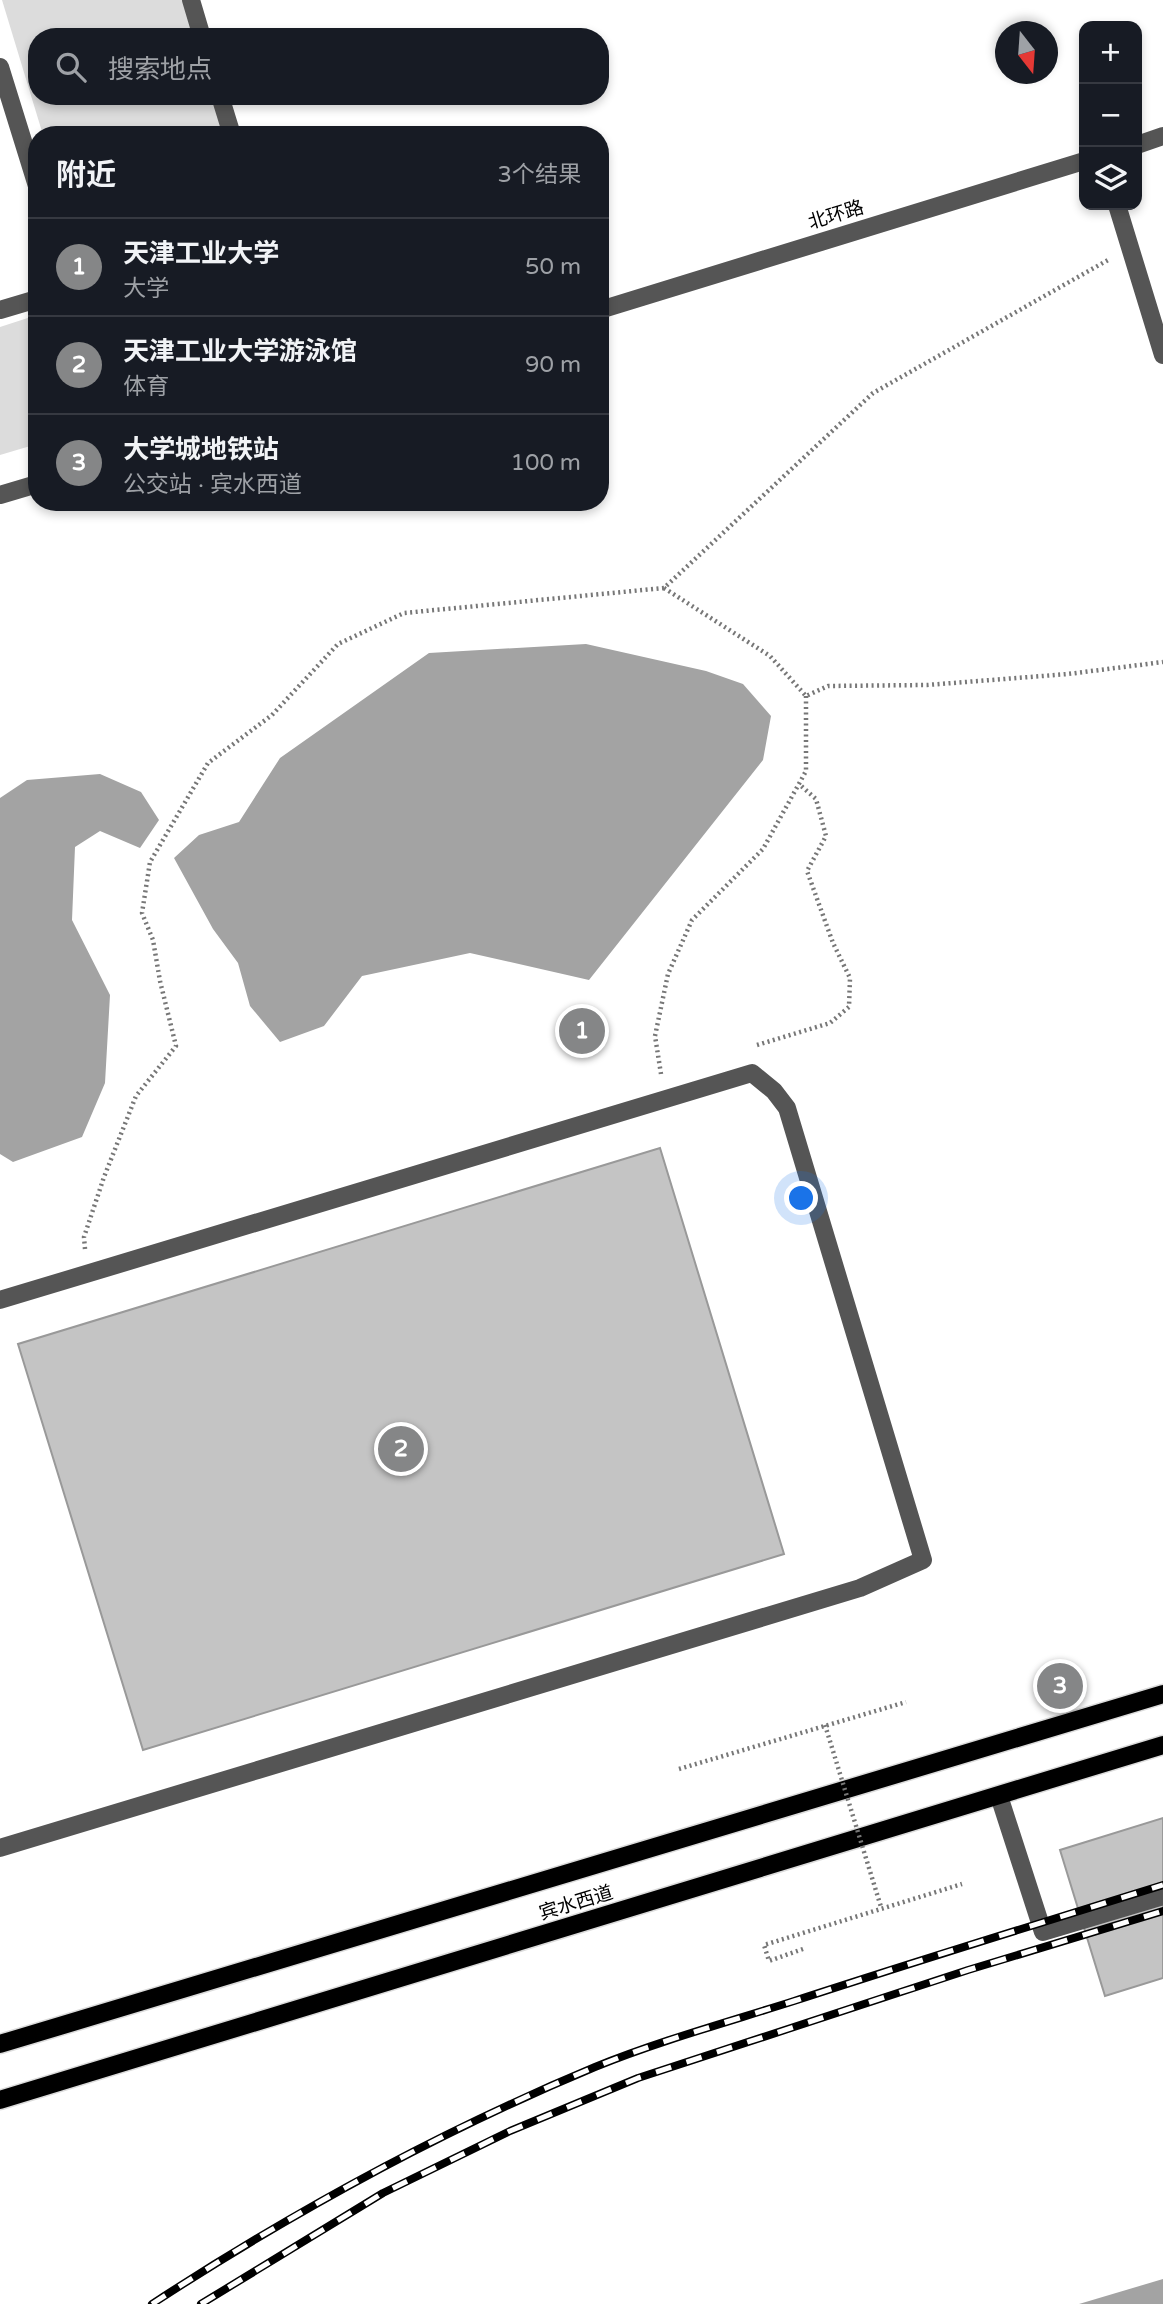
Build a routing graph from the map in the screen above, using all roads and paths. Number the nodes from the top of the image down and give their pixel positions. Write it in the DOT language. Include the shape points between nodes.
graph roads {
  1 [pos="191,0"];
  2 [pos="199,28"];
  3 [pos="0,67"];
  4 [pos="223,105"];
  5 [pos="229,126"];
  6 [pos="1163,136"];
  7 [pos="1142,143"];
  8 [pos="28,157"];
  9 [pos="1079,163"];
  10 [pos="1119,210"];
  11 [pos="1130,248"];
  12 [pos="28,302"];
  13 [pos="609,307"];
  14 [pos="0,310"];
  15 [pos="1162,346"];
  16 [pos="28,487"];
  17 [pos="0,495"];
  18 [pos="664,588"];
  19 [pos="1163,663"];
  20 [pos="806,696"];
  21 [pos="799,783"];
  22 [pos="752,1047"];
  23 [pos="674,1071"];
  24 [pos="86,1274"];
  25 [pos="0,1300"];
  26 [pos="1163,1694"];
  27 [pos="906,1702"];
  28 [pos="825,1725"];
  29 [pos="1163,1745"];
  30 [pos="679,1769"];
  31 [pos="999,1796"];
  32 [pos="0,1848"];
  33 [pos="962,1884"];
  34 [pos="1163,1896"];
  35 [pos="881,1907"];
  36 [pos="803,1949"];
  37 [pos="0,2044"];
  38 [pos="0,2100"];
  1 -- 2 [label="street"];
  3 -- 8 [label="street"];
  4 -- 5 [label="street"];
  6 -- 7 [label="street"];
  9 -- 13 [label="street, 北环路"];
  10 -- 11 [label="street"];
  11 -- 15 [label="street"];
  11 -- 18 [label="path" via="873,393"];
  12 -- 14 [label="street"];
  16 -- 17 [label="street"];
  18 -- 20 [label="path" via="770,656"];
  18 -- 24 [label="path" via="404,613 338,644 272,715 208,763 150,862 142,913 153,940 176,1046 136,1096 104,1177 84,1237"];
  19 -- 20 [label="path" via="927,685 828,686"];
  20 -- 21 [label="path" via="806,771"];
  21 -- 22 [label="path" via="816,799 826,836 807,871 850,978 849,1007 830,1023"];
  21 -- 23 [label="path" via="763,849 692,920 668,974 655,1036 661,1074"];
  24 -- 25 [label="street"];
  24 -- 32 [label="street" via="752,1073 787,1108 923,1560 860,1588"];
  26 -- 37 [label="main road, 宾水西道"];
  27 -- 28 [label="path"];
  28 -- 30 [label="path"];
  28 -- 35 [label="path, bridge"];
  29 -- 31 [label="main road, 宾水西道"];
  31 -- 34 [label="street" via="1043,1932"];
  31 -- 38 [label="main road, 宾水西道"];
  33 -- 35 [label="path"];
  35 -- 36 [label="path" via="764,1945 768,1961"];
}
